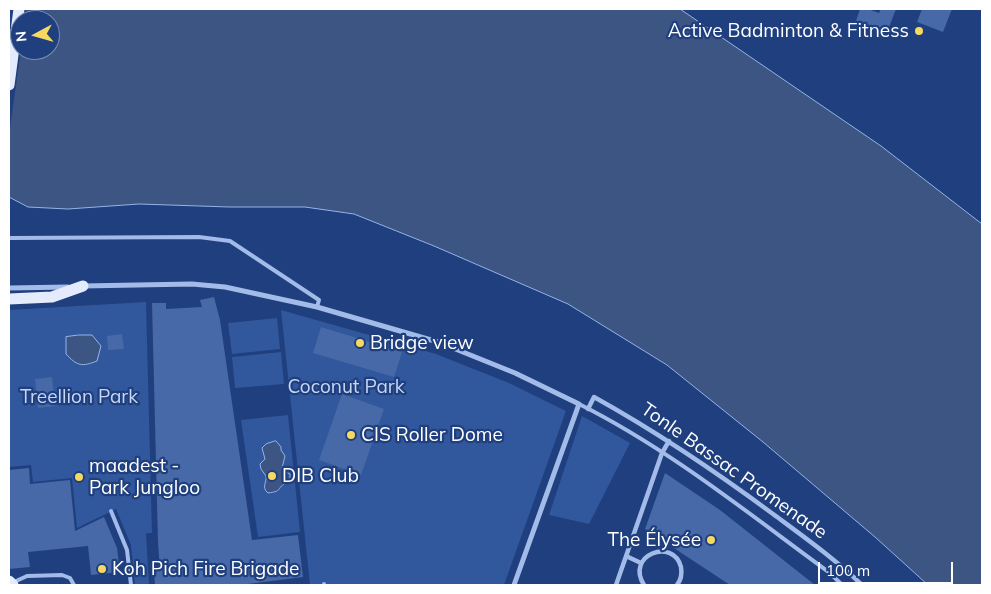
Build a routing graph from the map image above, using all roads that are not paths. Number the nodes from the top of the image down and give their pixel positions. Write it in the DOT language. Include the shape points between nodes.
graph roads {
  1 [pos="19,9"];
  2 [pos="9,85"];
  3 [pos="9,238"];
  4 [pos="84,286"];
  5 [pos="9,288"];
  6 [pos="9,299"];
  7 [pos="317,307"];
  8 [pos="579,404"];
  9 [pos="588,409"];
  10 [pos="669,441"];
  11 [pos="662,453"];
  12 [pos="112,511"];
  13 [pos="626,556"];
  14 [pos="641,563"];
  15 [pos="11,583"];
  16 [pos="678,584"];
  17 [pos="74,585"];
  18 [pos="131,585"];
  19 [pos="514,585"];
  20 [pos="616,585"];
  21 [pos="644,585"];
  22 [pos="686,585"];
  23 [pos="842,585"];
  24 [pos="862,585"];
  1 -- 2 [label="main road"];
  3 -- 7 [label="lane" via="199,237 230,240 319,300"];
  4 -- 5 [label="street"];
  4 -- 6 [label="main road" via="52,297"];
  4 -- 7 [label="street" via="192,284 224,287"];
  7 -- 8 [label="street" via="438,342 515,373"];
  8 -- 9 [label="lane"];
  8 -- 19 [label="street"];
  9 -- 10 [label="street, Tonle Bassac Promenade" via="594,397"];
  9 -- 11 [label="lane"];
  10 -- 11 [label="street"];
  10 -- 24 [label="street, Tonle Bassac Promenade" via="839,563"];
  11 -- 13 [label="street"];
  11 -- 23 [label="lane" via="726,496"];
  12 -- 18 [label="lane" via="127,550"];
  13 -- 14 [label="street"];
  13 -- 20 [label="street"];
  14 -- 16 [label="street" via="652,553 670,554 681,568"];
  14 -- 21 [label="street" via="640,578"];
  15 -- 17 [label="lane" via="27,576 62,575 70,578"];
  16 -- 22 [label="street"];
}
